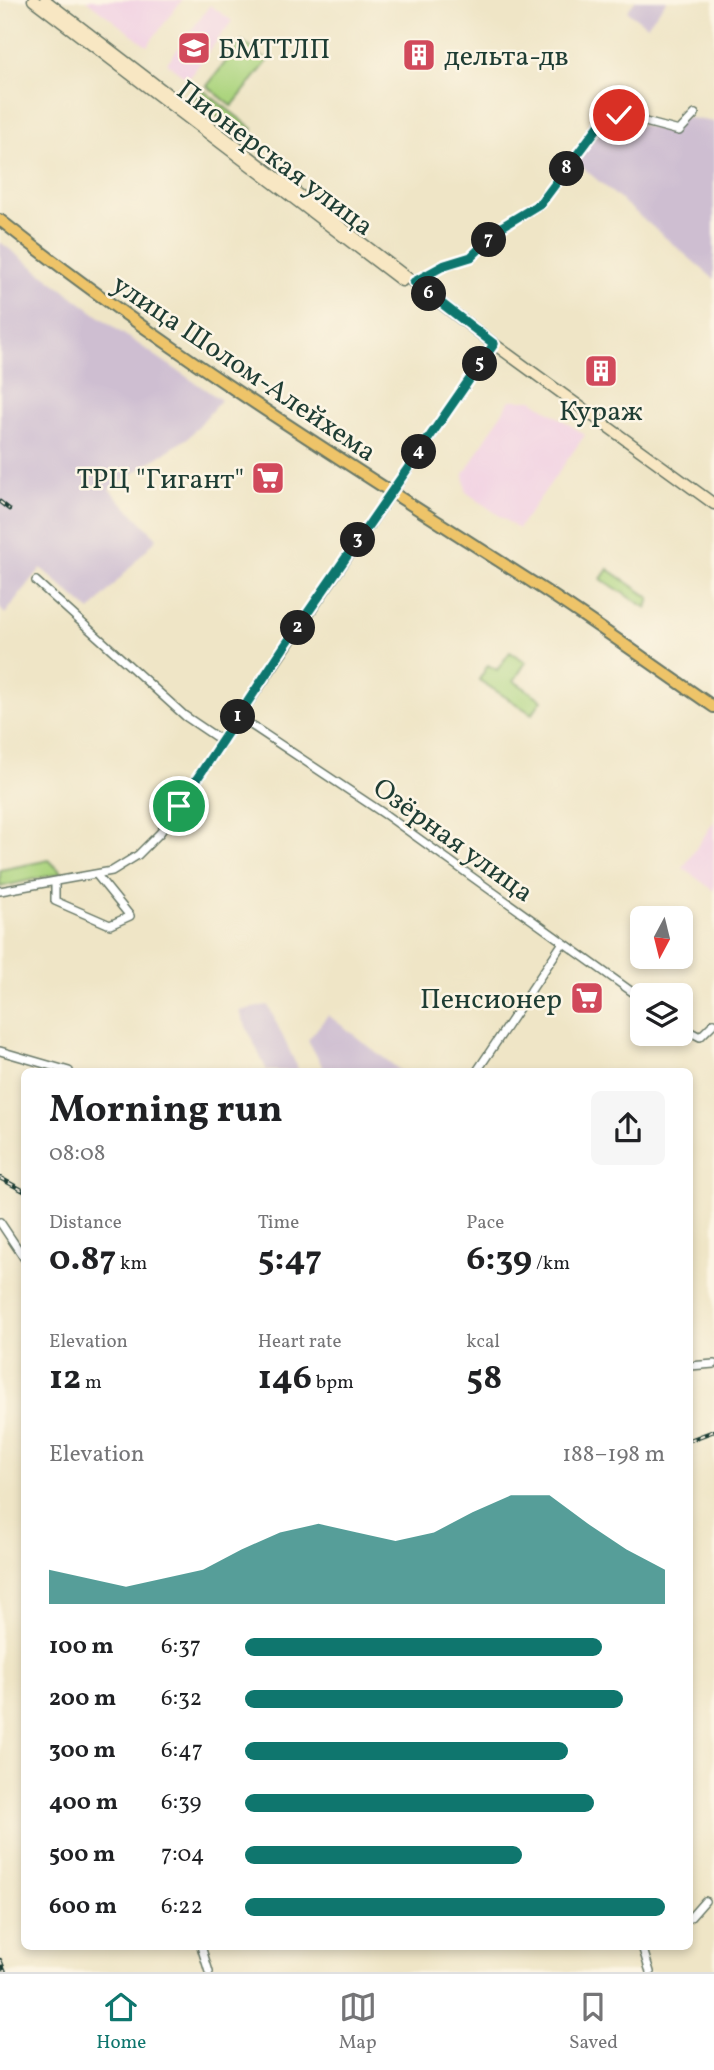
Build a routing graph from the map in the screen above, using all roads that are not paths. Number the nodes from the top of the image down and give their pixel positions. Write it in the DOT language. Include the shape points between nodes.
graph roads {
  1 [pos="33,0"];
  2 [pos="46,0"];
  3 [pos="180,107"];
  4 [pos="695,114"];
  5 [pos="0,220"];
  6 [pos="412,284"];
  7 [pos="494,344"];
  8 [pos="390,494"];
  9 [pos="714,503"];
  10 [pos="36,581"];
  11 [pos="714,707"];
  12 [pos="239,717"];
  13 [pos="222,741"];
  14 [pos="96,874"];
  15 [pos="55,882"];
  16 [pos="0,891"];
  17 [pos="562,944"];
  18 [pos="630,991"];
  19 [pos="714,1023"];
  20 [pos="693,1033"];
  21 [pos="0,1051"];
  22 [pos="59,1068"];
  23 [pos="479,1068"];
  24 [pos="0,1222"];
  25 [pos="21,1254"];
  26 [pos="714,1364"];
  27 [pos="693,1366"];
  28 [pos="705,1901"];
  29 [pos="693,1915"];
  30 [pos="202,1950"];
  31 [pos="643,1950"];
  32 [pos="209,1972"];
  33 [pos="650,1972"];
  1 -- 3 [label="main road, Пионерская улица"];
  2 -- 3 [label="main road, Пионерская улица"];
  3 -- 6 [label="main road, Пионерская улица"];
  4 -- 6 [label="street" via="679,131 619,115 604,119 541,203 503,226 471,257 445,265"];
  5 -- 8 [label="main road, улица Шолом-Алейхема" via="138,325"];
  6 -- 7 [label="main road, Пионерская улица"];
  7 -- 8 [label="street"];
  7 -- 9 [label="main road, Пионерская улица"];
  8 -- 11 [label="main road, улица Шолом-Алейхема" via="555,597"];
  8 -- 12 [label="street"];
  10 -- 13 [label="street" via="185,716"];
  12 -- 13 [label="street"];
  12 -- 17 [label="street, Озёрная улица" via="396,822"];
  13 -- 14 [label="street" via="160,833 138,855 112,871"];
  14 -- 15 [label="street"];
  14 -- 15 [label="street" via="130,916 110,925 55,901"];
  15 -- 16 [label="street"];
  17 -- 18 [label="street, Озёрная улица"];
  17 -- 23 [label="street"];
  19 -- 20 [label="street" via="700,1037"];
  21 -- 22 [label="street"];
  24 -- 25 [label="street"];
  26 -- 27 [label="street"];
  28 -- 29 [label="street"];
  30 -- 32 [label="street"];
  31 -- 33 [label="street"];
}
